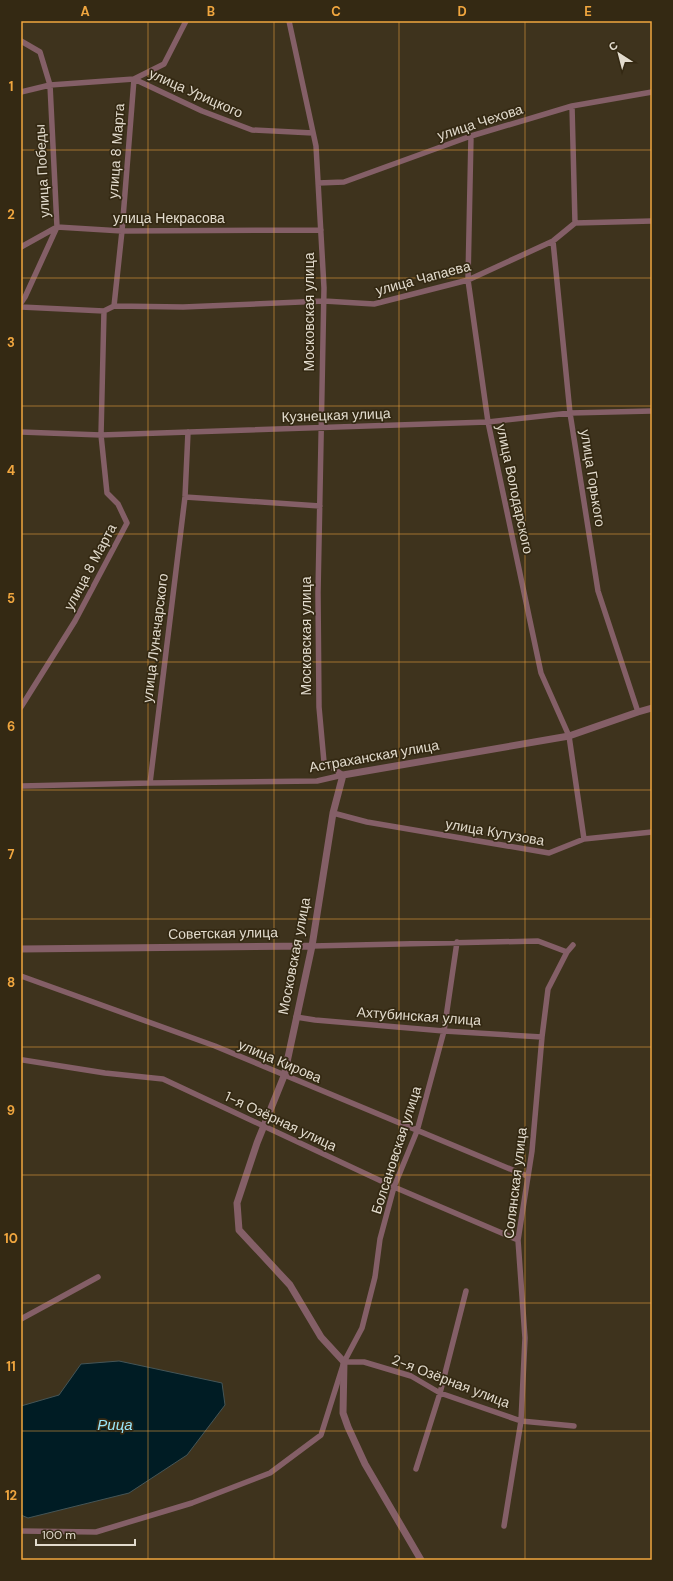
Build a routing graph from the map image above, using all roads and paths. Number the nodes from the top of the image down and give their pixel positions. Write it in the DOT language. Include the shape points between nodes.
graph roads {
  1 [pos="186,21"];
  2 [pos="289,21"];
  3 [pos="21,42"];
  4 [pos="134,79"];
  5 [pos="50,85"];
  6 [pos="21,92"];
  7 [pos="652,92"];
  8 [pos="572,106"];
  9 [pos="313,132"];
  10 [pos="471,136"];
  11 [pos="318,183"];
  12 [pos="652,221"];
  13 [pos="576,223"];
  14 [pos="57,227"];
  15 [pos="321,230"];
  16 [pos="122,231"];
  17 [pos="553,242"];
  18 [pos="21,247"];
  19 [pos="468,280"];
  20 [pos="324,301"];
  21 [pos="21,304"];
  22 [pos="114,306"];
  23 [pos="21,307"];
  24 [pos="104,311"];
  25 [pos="652,411"];
  26 [pos="570,413"];
  27 [pos="488,422"];
  28 [pos="321,427"];
  29 [pos="21,432"];
  30 [pos="188,432"];
  31 [pos="101,435"];
  32 [pos="185,497"];
  33 [pos="320,506"];
  34 [pos="21,707"];
  35 [pos="652,708"];
  36 [pos="638,712"];
  37 [pos="569,736"];
  38 [pos="343,775"];
  39 [pos="150,783"];
  40 [pos="21,786"];
  41 [pos="333,813"];
  42 [pos="652,832"];
  43 [pos="584,839"];
  44 [pos="457,942"];
  45 [pos="573,945"];
  46 [pos="312,946"];
  47 [pos="21,949"];
  48 [pos="567,952"];
  49 [pos="21,976"];
  50 [pos="296,1017"];
  51 [pos="444,1031"];
  52 [pos="542,1037"];
  53 [pos="23,1060"];
  54 [pos="284,1076"];
  55 [pos="263,1127"];
  56 [pos="416,1131"];
  57 [pos="527,1176"];
  58 [pos="394,1187"];
  59 [pos="518,1240"];
  60 [pos="98,1277"];
  61 [pos="466,1291"];
  62 [pos="21,1319"];
  63 [pos="344,1362"];
  64 [pos="440,1392"];
  65 [pos="521,1421"];
  66 [pos="574,1426"];
  67 [pos="416,1469"];
  68 [pos="504,1526"];
  69 [pos="21,1531"];
  70 [pos="421,1560"];
  1 -- 4 [label="street" via="164,64"];
  2 -- 9 [label="street, Московская улица"];
  3 -- 5 [label="street, улица Победы" via="40,52"];
  4 -- 5 [label="street, улица Урицкого"];
  4 -- 9 [label="street, улица Урицкого" via="202,111 252,130"];
  4 -- 16 [label="street, улица 8 Марта"];
  5 -- 6 [label="street, улица Урицкого"];
  5 -- 14 [label="street, улица Победы"];
  7 -- 8 [label="street, улица Чехова"];
  8 -- 10 [label="street, улица Чехова"];
  8 -- 13 [label="street"];
  9 -- 11 [label="street, Московская улица"];
  10 -- 11 [label="street, улица Чехова" via="344,182"];
  10 -- 19 [label="street, улица Володарского"];
  11 -- 15 [label="street, Московская улица"];
  12 -- 13 [label="street"];
  13 -- 17 [label="street, улица Чапаева"];
  14 -- 16 [label="street, улица Некрасова"];
  14 -- 18 [label="street"];
  14 -- 21 [label="street, улица Победы"];
  15 -- 16 [label="street, улица Некрасова"];
  15 -- 20 [label="street, Московская улица"];
  16 -- 22 [label="street, улица 8 Марта"];
  17 -- 19 [label="street, улица Чапаева"];
  17 -- 26 [label="street, улица Горького"];
  19 -- 20 [label="street, улица Чапаева" via="374,304"];
  19 -- 27 [label="street, улица Володарского"];
  20 -- 22 [label="street, улица Чапаева" via="183,307"];
  20 -- 28 [label="street, Московская улица"];
  22 -- 24 [label="street, улица Чапаева"];
  23 -- 24 [label="street, улица Чапаева"];
  24 -- 31 [label="street, улица 8 Марта"];
  25 -- 26 [label="street, Кузнецкая улица"];
  26 -- 27 [label="street, Кузнецкая улица"];
  26 -- 36 [label="street, улица Горького" via="598,591"];
  27 -- 28 [label="street, Кузнецкая улица"];
  27 -- 37 [label="street, улица Володарского" via="541,673"];
  28 -- 30 [label="street, Кузнецкая улица"];
  28 -- 33 [label="street, Московская улица"];
  29 -- 31 [label="street, Кузнецкая улица"];
  30 -- 31 [label="street, Кузнецкая улица"];
  30 -- 32 [label="street, улица Луначарского"];
  31 -- 34 [label="street, улица 8 Марта" via="107,493 118,504 127,523 75,621"];
  32 -- 33 [label="street"];
  32 -- 39 [label="street, улица Луначарского"];
  33 -- 38 [label="street, Московская улица" via="318,707 324,762"];
  35 -- 36 [label="street, Астраханская улица"];
  36 -- 37 [label="street, Астраханская улица"];
  37 -- 38 [label="street, Астраханская улица"];
  37 -- 43 [label="street, улица Володарского"];
  38 -- 39 [label="street, Астраханская улица" via="317,781"];
  38 -- 41 [label="street, Московская улица"];
  39 -- 40 [label="street, Астраханская улица"];
  41 -- 43 [label="street, улица Кутузова" via="367,822 549,853"];
  41 -- 46 [label="street, Московская улица"];
  42 -- 43 [label="street, улица Кутузова"];
  44 -- 46 [label="street, Советская улица"];
  44 -- 48 [label="street, Советская улица" via="538,940"];
  44 -- 51 [label="street, Болсановская улица"];
  45 -- 48 [label="street, Солянская улица"];
  46 -- 47 [label="street, Советская улица"];
  46 -- 50 [label="street, Московская улица"];
  48 -- 52 [label="street, Солянская улица" via="548,989"];
  49 -- 54 [label="street, улица Кирова" via="215,1046"];
  50 -- 51 [label="street, Ахтубинская улица"];
  50 -- 54 [label="street, Московская улица"];
  51 -- 52 [label="street, Ахтубинская улица"];
  51 -- 56 [label="street, Болсановская улица"];
  52 -- 57 [label="street, Солянская улица" via="532,1151"];
  53 -- 55 [label="street, 1-я Озёрная улица" via="163,1079"];
  54 -- 55 [label="street, Московская улица"];
  54 -- 56 [label="street, улица Кирова"];
  55 -- 58 [label="street, 1-я Озёрная улица"];
  55 -- 63 [label="street, Московская улица" via="237,1203 239,1230 290,1285 321,1337"];
  56 -- 57 [label="street, улица Кирова"];
  56 -- 58 [label="street, Болсановская улица"];
  57 -- 59 [label="street, Солянская улица"];
  58 -- 59 [label="street, 1-я Озёрная улица"];
  58 -- 63 [label="street, Болсановская улица" via="380,1239 375,1277 362,1328"];
  59 -- 65 [label="street, Солянская улица" via="525,1338"];
  60 -- 62 [label="street"];
  61 -- 64 [label="street"];
  63 -- 64 [label="street, 2-я Озёрная улица" via="364,1362 412,1376"];
  63 -- 69 [label="street, Болсановская улица" via="320,1435 270,1473 192,1503 96,1532"];
  63 -- 70 [label="street" via="343,1413 348,1427 365,1464"];
  64 -- 65 [label="street, 2-я Озёрная улица"];
  64 -- 67 [label="street"];
  65 -- 66 [label="street, 2-я Озёрная улица"];
  65 -- 68 [label="street, Солянская улица"];
}
